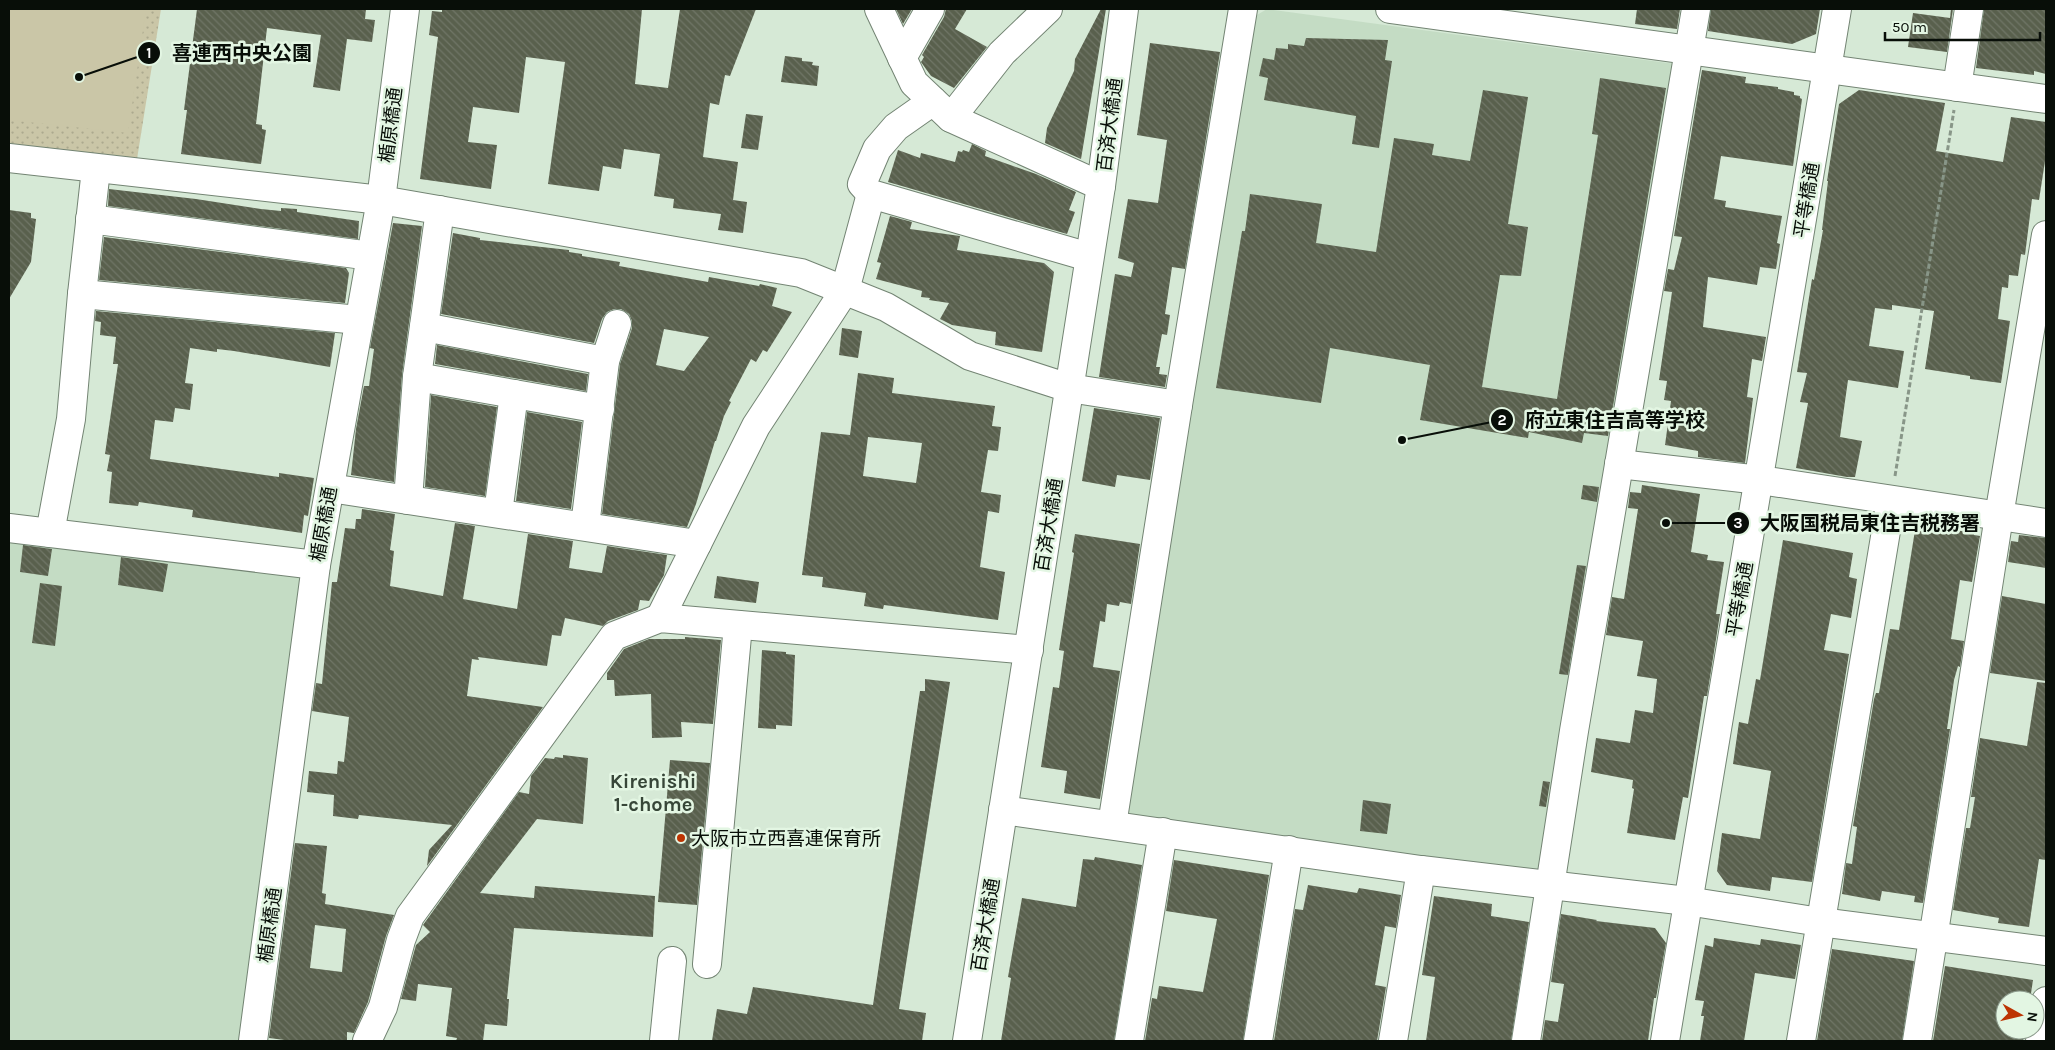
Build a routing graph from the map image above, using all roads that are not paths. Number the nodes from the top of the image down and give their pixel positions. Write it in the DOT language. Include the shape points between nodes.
graph roads {
  1 [pos="405,9"];
  2 [pos="879,9"];
  3 [pos="930,9"];
  4 [pos="1048,9"];
  5 [pos="1124,9"];
  6 [pos="1243,9"];
  7 [pos="1390,9"];
  8 [pos="1696,9"];
  9 [pos="1837,9"];
  10 [pos="1969,9"];
  11 [pos="1425,11"];
  12 [pos="1556,20"];
  13 [pos="1690,50"];
  14 [pos="902,58"];
  15 [pos="1827,70"];
  16 [pos="1957,87"];
  17 [pos="2046,99"];
  18 [pos="942,109"];
  19 [pos="9,158"];
  20 [pos="96,169"];
  21 [pos="1101,186"];
  22 [pos="871,194"];
  23 [pos="381,200"];
  24 [pos="440,210"];
  25 [pos="90,219"];
  26 [pos="2046,235"];
  27 [pos="371,256"];
  28 [pos="1089,257"];
  29 [pos="845,290"];
  30 [pos="82,294"];
  31 [pos="359,320"];
  32 [pos="617,324"];
  33 [pos="424,327"];
  34 [pos="605,361"];
  35 [pos="417,377"];
  36 [pos="1069,388"];
  37 [pos="514,394"];
  38 [pos="1178,405"];
  39 [pos="600,409"];
  40 [pos="1619,464"];
  41 [pos="1760,480"];
  42 [pos="330,488"];
  43 [pos="408,500"];
  44 [pos="1891,501"];
  45 [pos="498,513"];
  46 [pos="1999,516"];
  47 [pos="2046,523"];
  48 [pos="585,526"];
  49 [pos="9,528"];
  50 [pos="50,533"];
  51 [pos="697,544"];
  52 [pos="316,565"];
  53 [pos="660,618"];
  54 [pos="738,625"];
  55 [pos="1029,650"];
  56 [pos="1003,810"];
  57 [pos="1112,826"];
  58 [pos="1163,832"];
  59 [pos="1289,850"];
  60 [pos="1421,870"];
  61 [pos="1552,886"];
  62 [pos="1688,901"];
  63 [pos="1820,922"];
  64 [pos="1934,937"];
  65 [pos="2046,952"];
  66 [pos="672,961"];
  67 [pos="707,964"];
  68 [pos="2046,1001"];
  69 [pos="253,1041"];
  70 [pos="367,1041"];
  71 [pos="664,1041"];
  72 [pos="967,1041"];
  73 [pos="1129,1041"];
  74 [pos="1258,1041"];
  75 [pos="1393,1041"];
  76 [pos="1526,1041"];
  77 [pos="1665,1041"];
  78 [pos="1801,1041"];
  79 [pos="1917,1041"];
  80 [pos="2040,1041"];
  1 -- 23 [label="street, 楯原橋通"];
  2 -- 14 [label="street"];
  3 -- 14 [label="street"];
  4 -- 18 [label="street"];
  5 -- 21 [label="street, 百済大橋通"];
  6 -- 38 [label="street"];
  7 -- 11 [label="street"];
  8 -- 13 [label="street"];
  9 -- 15 [label="street, 平等橋通"];
  10 -- 16 [label="street"];
  11 -- 12 [label="street"];
  12 -- 13 [label="street"];
  13 -- 15 [label="street"];
  13 -- 40 [label="street"];
  14 -- 18 [label="street" via="914,83"];
  15 -- 16 [label="street"];
  15 -- 41 [label="street, 平等橋通"];
  16 -- 17 [label="street"];
  18 -- 21 [label="street"];
  18 -- 22 [label="street" via="896,127 877,149 862,184"];
  19 -- 20 [label="street"];
  20 -- 23 [label="street"];
  20 -- 25 [label="street"];
  21 -- 28 [label="street, 百済大橋通"];
  22 -- 28 [label="street"];
  22 -- 29 [label="street"];
  23 -- 24 [label="street"];
  23 -- 27 [label="street, 楯原橋通"];
  24 -- 29 [label="street" via="801,273"];
  24 -- 33 [label="street"];
  25 -- 27 [label="street"];
  25 -- 30 [label="street"];
  26 -- 46 [label="street"];
  27 -- 31 [label="street, 楯原橋通"];
  28 -- 36 [label="street, 百済大橋通"];
  29 -- 36 [label="street" via="886,307 970,356"];
  29 -- 51 [label="street" via="756,426"];
  30 -- 31 [label="street"];
  30 -- 50 [label="street" via="71,419"];
  31 -- 42 [label="street, 楯原橋通"];
  32 -- 34 [label="street"];
  33 -- 34 [label="street"];
  33 -- 35 [label="street"];
  34 -- 39 [label="street"];
  35 -- 37 [label="street"];
  35 -- 43 [label="street"];
  36 -- 38 [label="street"];
  36 -- 55 [label="street, 百済大橋通"];
  37 -- 39 [label="street"];
  37 -- 45 [label="street"];
  38 -- 57 [label="street"];
  39 -- 48 [label="street"];
  40 -- 41 [label="street"];
  40 -- 61 [label="street"];
  41 -- 44 [label="street"];
  41 -- 62 [label="street, 平等橋通"];
  42 -- 43 [label="street"];
  42 -- 52 [label="street, 楯原橋通"];
  43 -- 45 [label="street"];
  44 -- 46 [label="street"];
  44 -- 63 [label="street"];
  45 -- 48 [label="street"];
  46 -- 47 [label="street"];
  46 -- 64 [label="street"];
  48 -- 51 [label="street"];
  49 -- 50 [label="street"];
  50 -- 52 [label="street"];
  51 -- 53 [label="street"];
  52 -- 69 [label="street, 楯原橋通"];
  53 -- 54 [label="street"];
  53 -- 70 [label="street" via="614,636 410,916 383,1007"];
  54 -- 55 [label="street"];
  54 -- 67 [label="street"];
  55 -- 56 [label="street, 百済大橋通"];
  56 -- 57 [label="street"];
  56 -- 72 [label="street, 百済大橋通"];
  57 -- 58 [label="street"];
  58 -- 59 [label="street"];
  58 -- 73 [label="street"];
  59 -- 60 [label="street"];
  59 -- 74 [label="street"];
  60 -- 61 [label="street"];
  60 -- 75 [label="street"];
  61 -- 62 [label="street"];
  61 -- 76 [label="street"];
  62 -- 63 [label="street"];
  62 -- 77 [label="street, 平等橋通"];
  63 -- 64 [label="street"];
  63 -- 78 [label="street"];
  64 -- 65 [label="street"];
  64 -- 79 [label="street"];
  66 -- 71 [label="street"];
  68 -- 80 [label="street"];
}
